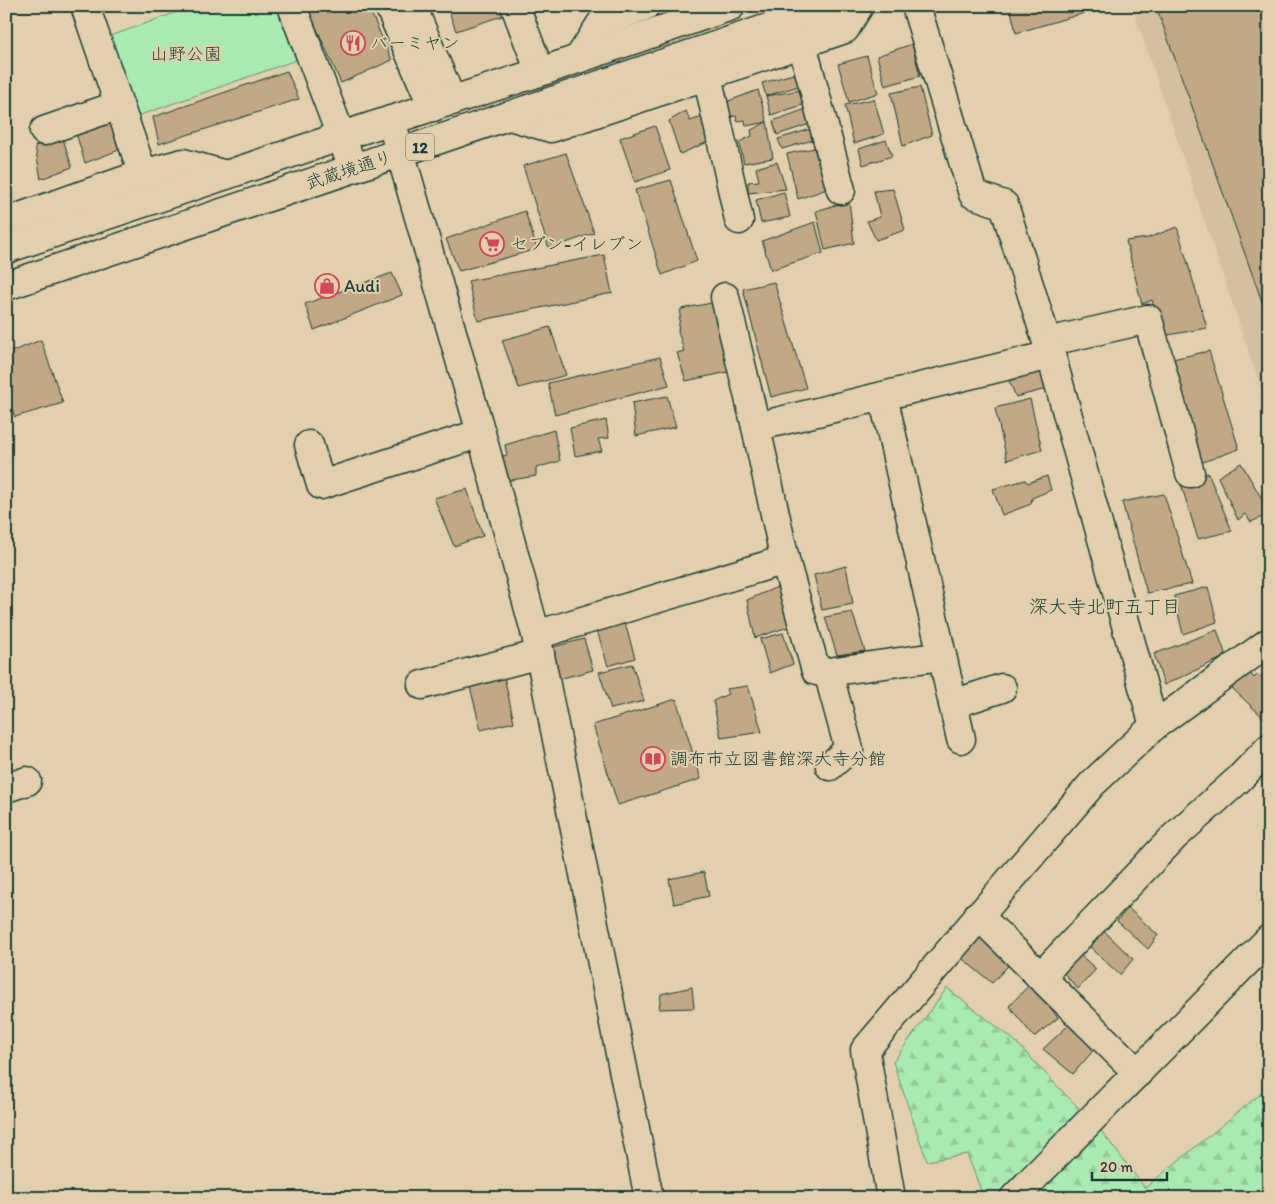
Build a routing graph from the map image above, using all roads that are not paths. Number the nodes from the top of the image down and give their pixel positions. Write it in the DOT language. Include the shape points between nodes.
graph roads {
  1 [pos="86,6"];
  2 [pos="292,6"];
  3 [pos="389,6"];
  4 [pos="412,6"];
  5 [pos="515,6"];
  6 [pos="731,6"];
  7 [pos="833,6"];
  8 [pos="859,6"];
  9 [pos="916,6"];
  10 [pos="636,8"];
  11 [pos="802,44"];
  12 [pos="579,58"];
  13 [pos="540,72"];
  14 [pos="707,75"];
  15 [pos="443,104"];
  16 [pos="119,105"];
  17 [pos="510,116"];
  18 [pos="392,120"];
  19 [pos="44,131"];
  20 [pos="342,136"];
  21 [pos="402,153"];
  22 [pos="353,168"];
  23 [pos="143,174"];
  24 [pos="226,175"];
  25 [pos="841,190"];
  26 [pos="740,220"];
  27 [pos="6,222"];
  28 [pos="6,249"];
  29 [pos="6,286"];
  30 [pos="724,297"];
  31 [pos="1049,349"];
  32 [pos="883,396"];
  33 [pos="756,427"];
  34 [pos="481,433"];
  35 [pos="310,445"];
  36 [pos="1190,473"];
  37 [pos="785,560"];
  38 [pos="538,645"];
  39 [pos="1264,654"];
  40 [pos="942,656"];
  41 [pos="828,672"];
  42 [pos="422,685"];
  43 [pos="1002,688"];
  44 [pos="953,704"];
  45 [pos="1154,726"];
  46 [pos="961,739"];
  47 [pos="1269,748"];
  48 [pos="830,766"];
  49 [pos="978,916"];
  50 [pos="1269,939"];
  51 [pos="1040,977"];
  52 [pos="1138,1073"];
  53 [pos="649,1198"];
  54 [pos="892,1198"];
  55 [pos="1014,1198"];
  1 -- 16 [label="street"];
  2 -- 20 [label="street"];
  3 -- 15 [label="street"];
  4 -- 15 [label="street"];
  5 -- 13 [label="street"];
  6 -- 12 [label="street, 武蔵境通り / 12"];
  7 -- 17 [label="street, 武蔵境通り / 12"];
  8 -- 11 [label="street" via="845,29"];
  9 -- 31 [label="street" via="973,194 1004,205"];
  10 -- 12 [label="street" via="602,22"];
  11 -- 14 [label="street"];
  11 -- 25 [label="street"];
  12 -- 13 [label="street, 武蔵境通り / 12"];
  13 -- 15 [label="street, 武蔵境通り / 12"];
  14 -- 17 [label="street" via="551,128"];
  14 -- 26 [label="street"];
  15 -- 18 [label="street, 武蔵境通り / 12"];
  16 -- 19 [label="street"];
  16 -- 23 [label="street"];
  17 -- 21 [label="street, 武蔵境通り / 12"];
  18 -- 20 [label="street, 武蔵境通り / 12"];
  18 -- 21 [label="street"];
  20 -- 22 [label="street"];
  20 -- 24 [label="street, 武蔵境通り / 12"];
  21 -- 22 [label="street, 武蔵境通り / 12"];
  21 -- 34 [label="street"];
  22 -- 29 [label="street, 武蔵境通り / 12"];
  23 -- 24 [label="street" via="182,163"];
  23 -- 27 [label="street"];
  24 -- 28 [label="street, 武蔵境通り / 12"];
  30 -- 33 [label="street"];
  31 -- 32 [label="street"];
  31 -- 36 [label="street" via="1148,318"];
  31 -- 45 [label="street"];
  32 -- 33 [label="street"];
  32 -- 40 [label="street"];
  33 -- 37 [label="street"];
  34 -- 35 [label="street" via="321,484"];
  34 -- 38 [label="street"];
  37 -- 38 [label="street"];
  37 -- 41 [label="street" via="816,671"];
  38 -- 42 [label="street"];
  38 -- 53 [label="street"];
  39 -- 45 [label="street"];
  40 -- 41 [label="street"];
  40 -- 44 [label="street"];
  41 -- 48 [label="street" via="849,749"];
  43 -- 44 [label="street"];
  44 -- 46 [label="street"];
  45 -- 49 [label="street" via="1092,784"];
  47 -- 51 [label="street" via="1175,836"];
  49 -- 51 [label="street"];
  49 -- 54 [label="street" via="864,1050"];
  50 -- 52 [label="street"];
  51 -- 52 [label="street"];
  52 -- 55 [label="street"];
}
